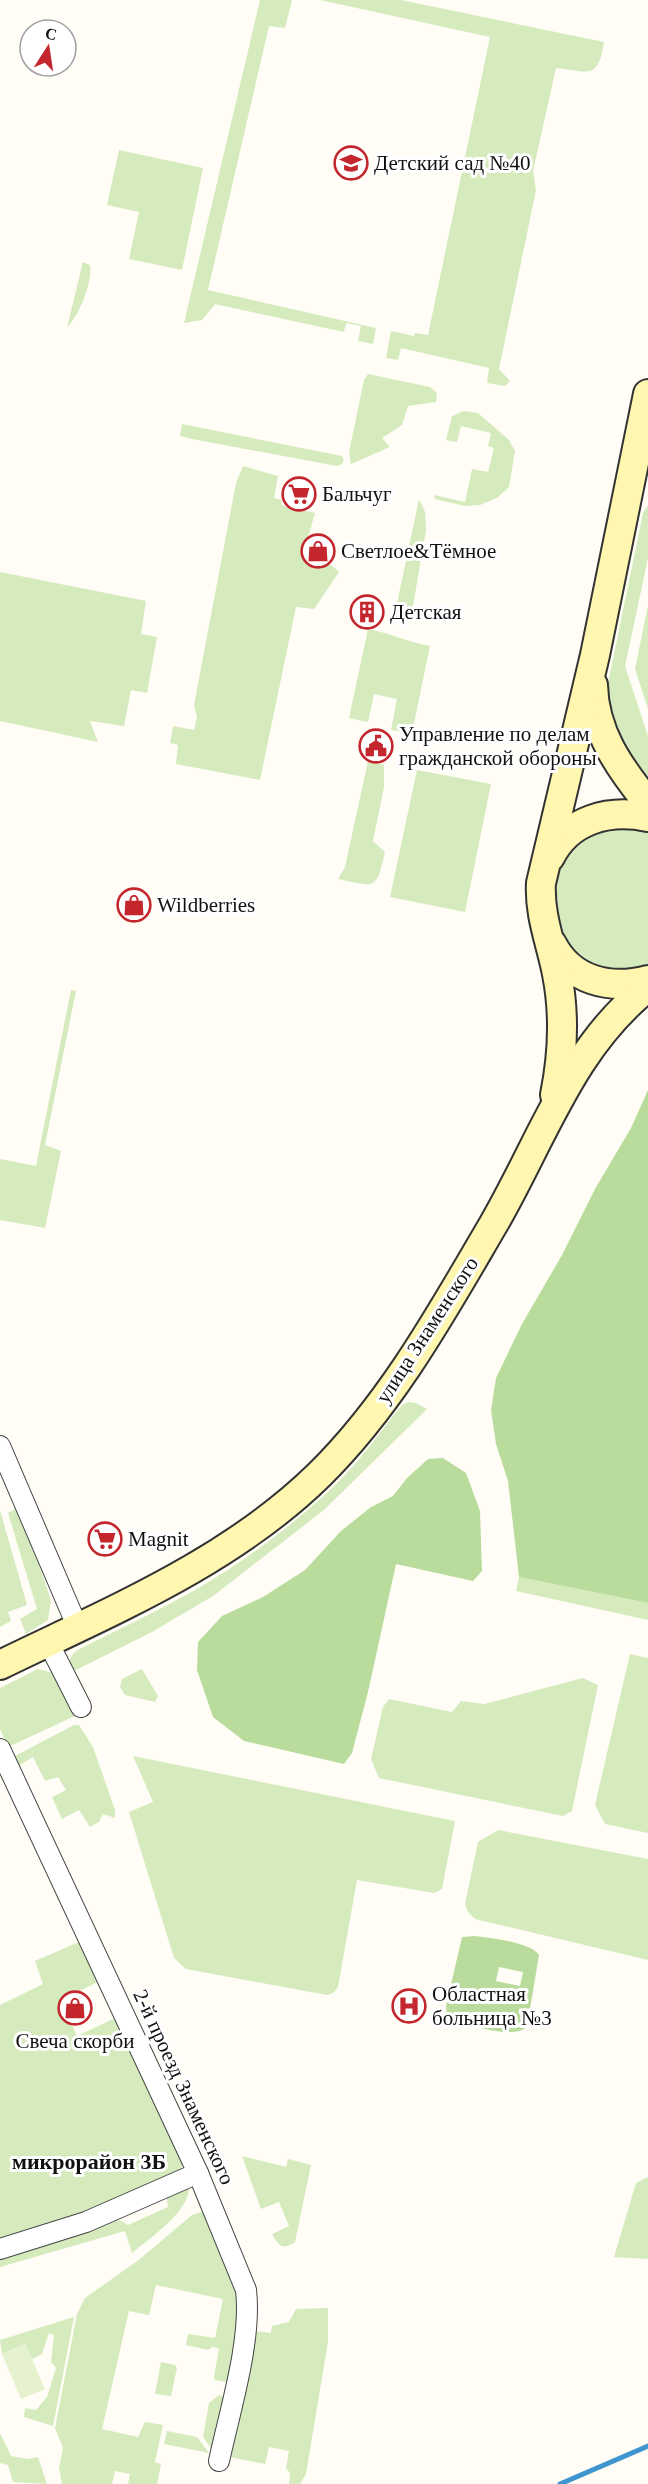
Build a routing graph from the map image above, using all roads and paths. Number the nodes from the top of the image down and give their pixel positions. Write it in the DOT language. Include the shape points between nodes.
graph roads {
  1 [pos="648,393"];
  2 [pos="595,655"];
  3 [pos="648,802"];
  4 [pos="648,817"];
  5 [pos="543,872"];
  6 [pos="546,931"];
  7 [pos="648,980"];
  8 [pos="648,987"];
  9 [pos="553,1108"];
  10 [pos="0,1446"];
  11 [pos="78,1628"];
  12 [pos="48,1642"];
  13 [pos="0,1665"];
  14 [pos="81,1707"];
  15 [pos="0,1749"];
  16 [pos="198,2173"];
  17 [pos="0,2248"];
  18 [pos="219,2461"];
  1 -- 2 [label="main road"];
  2 -- 3 [label="main road" via="594,699 603,735 628,778"];
  2 -- 5 [label="main road"];
  4 -- 5 [label="main road" via="613,814 580,824 554,850"];
  5 -- 6 [label="main road" via="540,898"];
  6 -- 7 [label="main road" via="562,959 587,978 624,986"];
  6 -- 9 [label="main road" via="560,991 563,1030"];
  8 -- 9 [label="main road, улица Знаменского" via="592,1045"];
  9 -- 11 [label="main road, улица Знаменского" via="517,1184 418,1352 375,1410 319,1474 236,1541 148,1594"];
  10 -- 11 [label="street"];
  11 -- 12 [label="main road, улица Знаменского"];
  12 -- 13 [label="main road, улица Знаменского"];
  12 -- 14 [label="street"];
  15 -- 16 [label="street, 2-й проезд Знаменского"];
  16 -- 17 [label="street" via="87,2223"];
  16 -- 18 [label="street, 2-й проезд Знаменского" via="241,2275 248,2310"];
}
